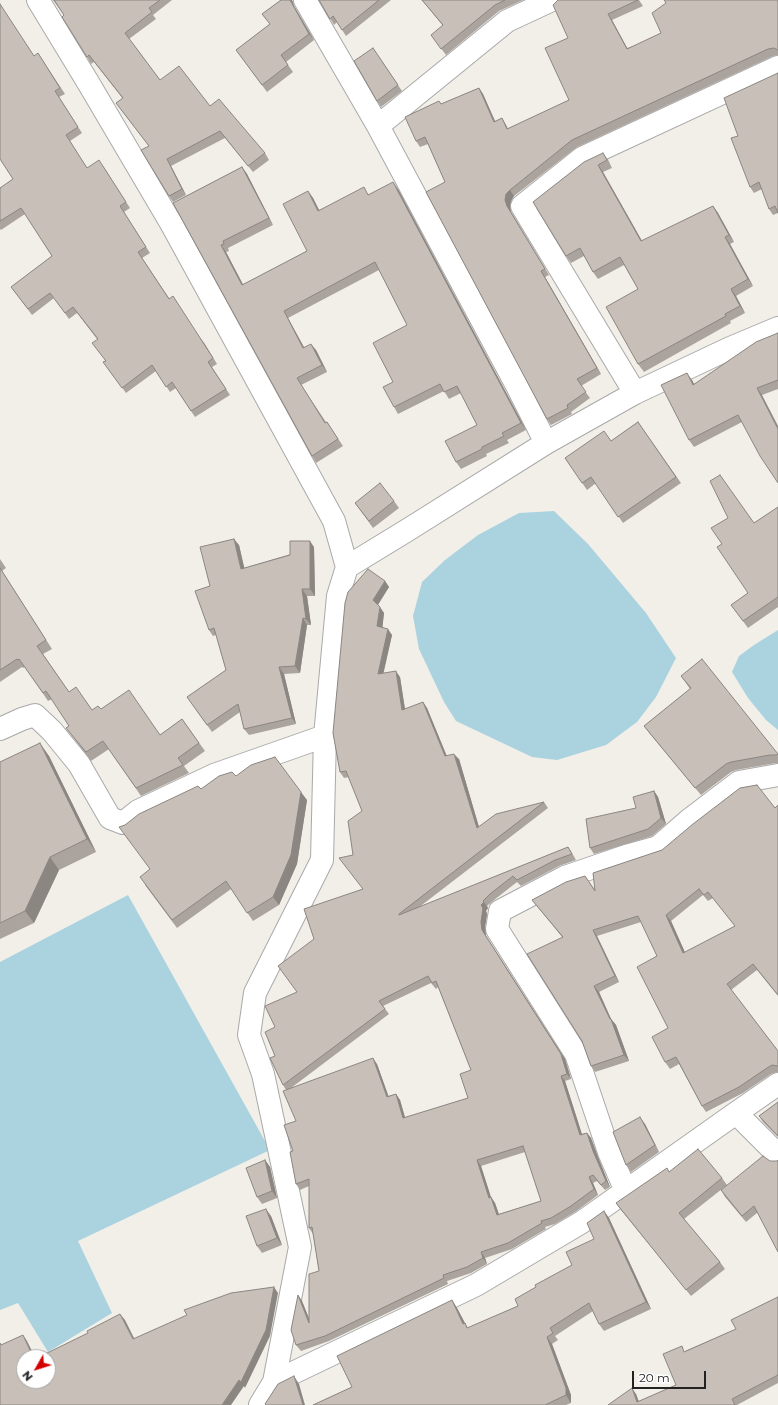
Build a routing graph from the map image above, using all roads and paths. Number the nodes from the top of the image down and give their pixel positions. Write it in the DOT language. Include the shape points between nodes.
graph roads {
  1 [pos="38,0"];
  2 [pos="305,0"];
  3 [pos="552,0"];
  4 [pos="778,67"];
  5 [pos="378,126"];
  6 [pos="778,328"];
  7 [pos="635,393"];
  8 [pos="546,443"];
  9 [pos="347,567"];
  10 [pos="0,729"];
  11 [pos="325,736"];
  12 [pos="778,776"];
  13 [pos="778,1084"];
  14 [pos="736,1113"];
  15 [pos="778,1155"];
  16 [pos="626,1191"];
  17 [pos="274,1382"];
  18 [pos="260,1405"];
  1 -- 9 [label="street" via="172,225 334,521"];
  2 -- 5 [label="street"];
  3 -- 5 [label="street" via="507,21"];
  4 -- 7 [label="street" via="582,158 522,206"];
  5 -- 8 [label="street"];
  6 -- 7 [label="street"];
  7 -- 8 [label="street"];
  8 -- 9 [label="street"];
  9 -- 11 [label="street" via="338,596"];
  10 -- 11 [label="street" via="35,715 79,764 110,818 123,823 138,811 214,775"];
  11 -- 17 [label="street" via="322,860 255,993 249,1035 263,1074 300,1247"];
  12 -- 16 [label="street" via="739,782 688,820 658,847 565,878 500,911 497,929 576,1054 609,1152"];
  13 -- 14 [label="street"];
  14 -- 15 [label="street"];
  14 -- 16 [label="street"];
  16 -- 17 [label="street" via="582,1222 476,1285"];
  17 -- 18 [label="street"];
}
